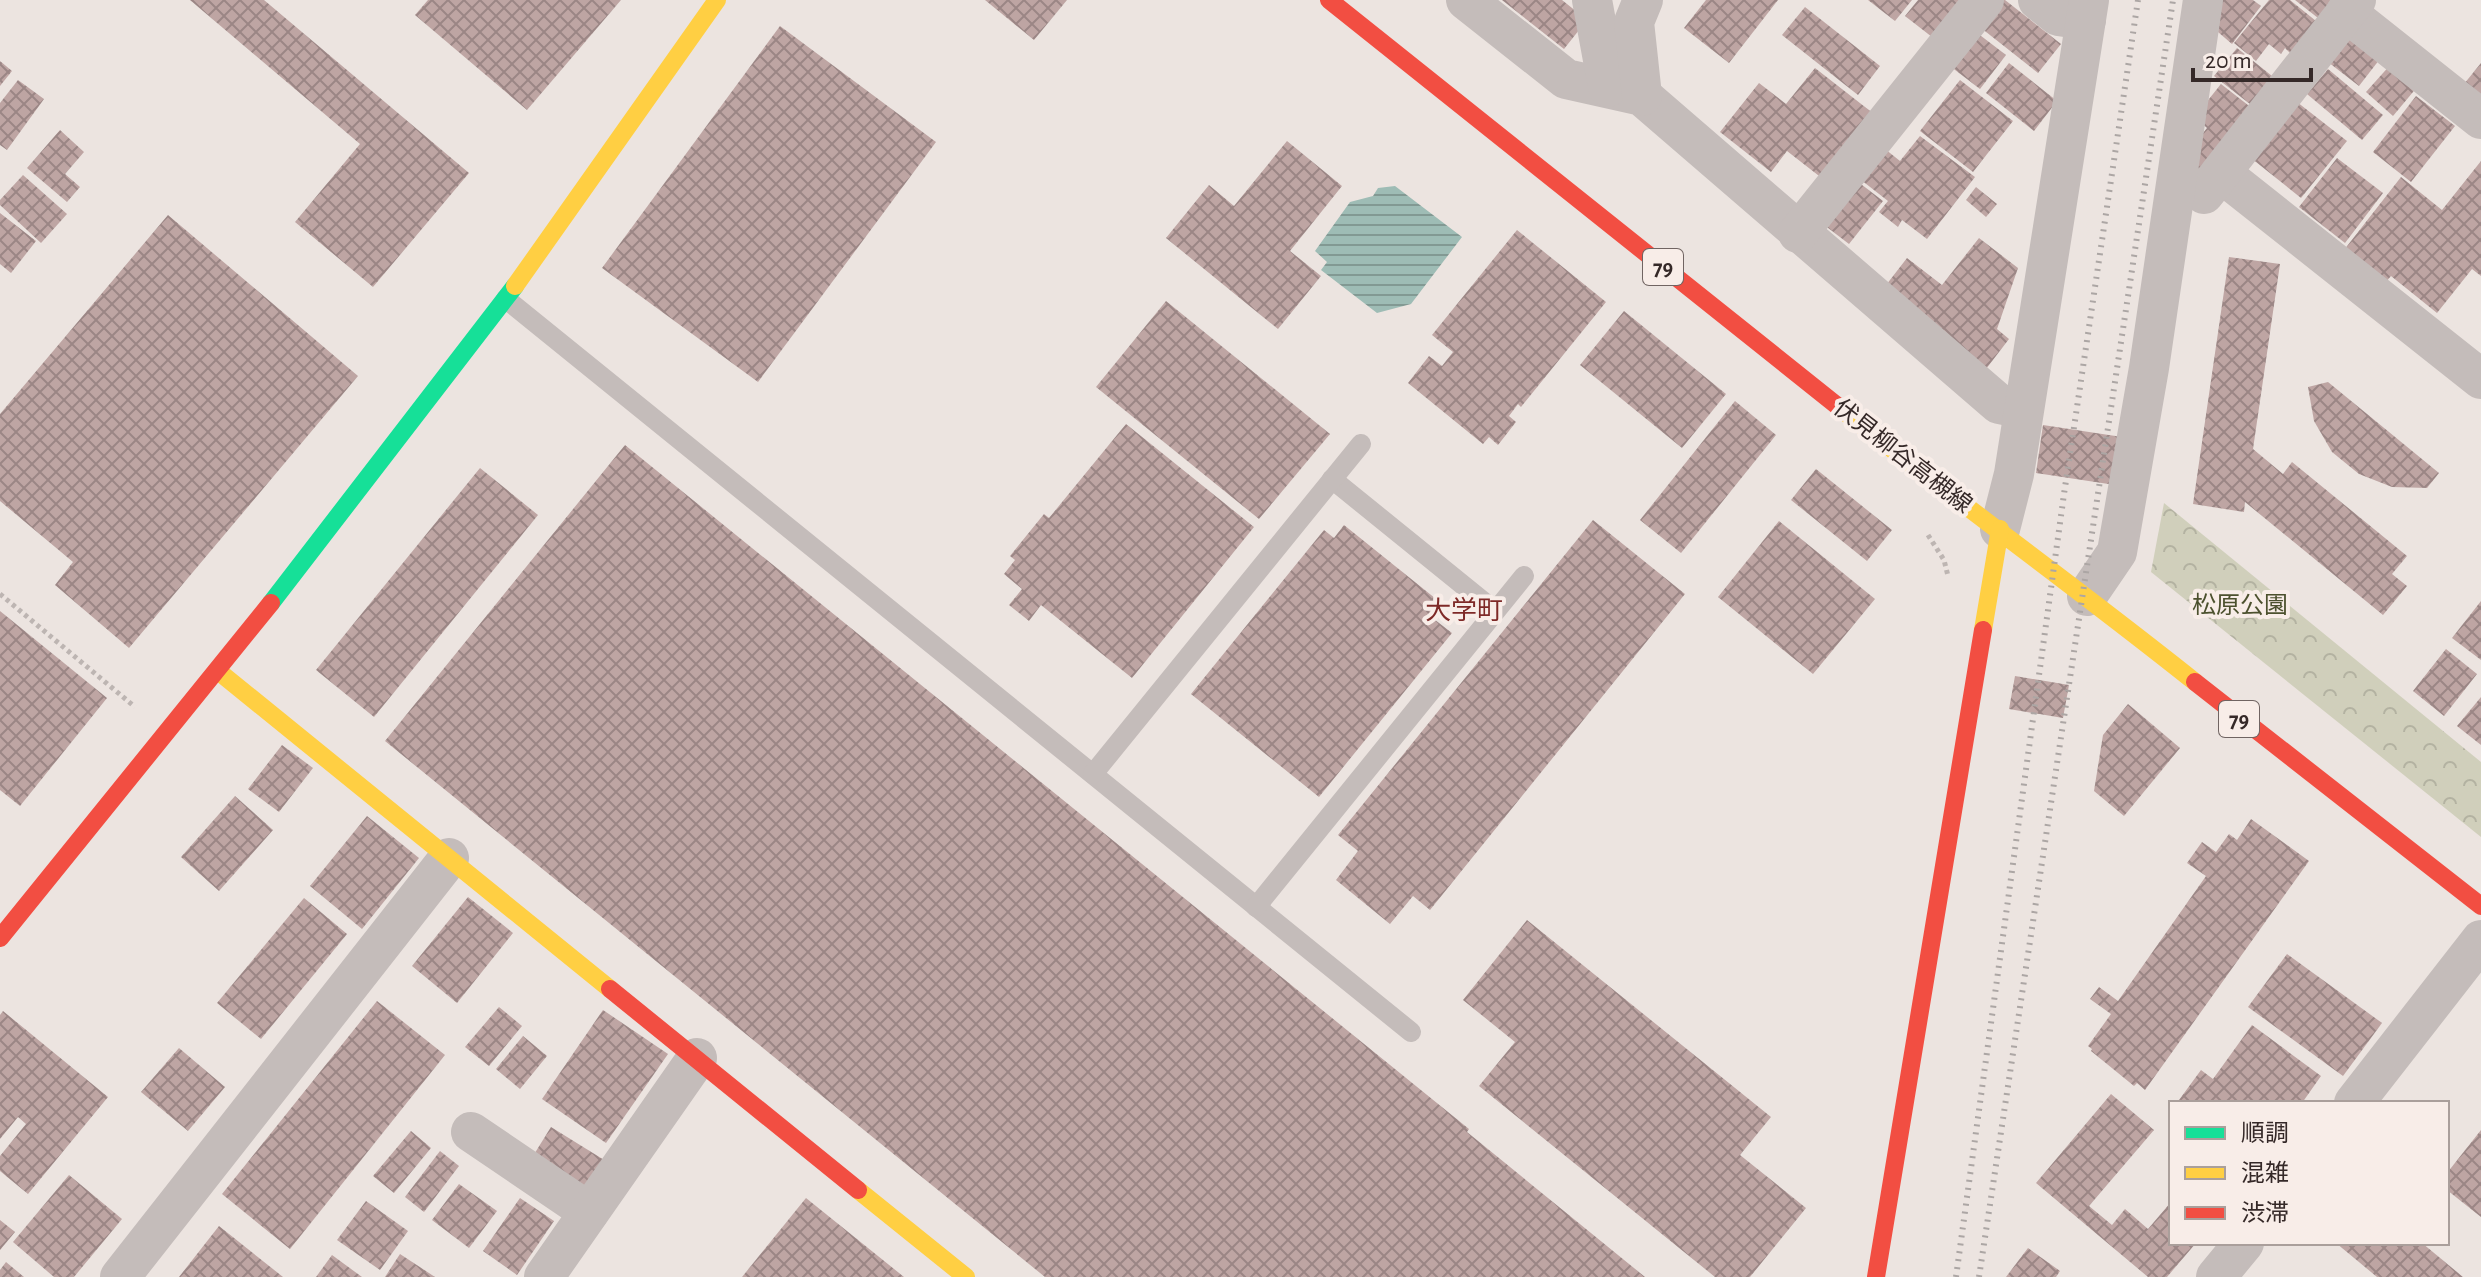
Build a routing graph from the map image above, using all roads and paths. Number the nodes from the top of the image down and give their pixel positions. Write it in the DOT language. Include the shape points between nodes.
graph roads {
  1 [pos="717,0"];
  2 [pos="1329,0"];
  3 [pos="1466,0"];
  4 [pos="1592,0"];
  5 [pos="1643,0"];
  6 [pos="1984,0"];
  7 [pos="2038,0"];
  8 [pos="2203,0"];
  9 [pos="2351,6"];
  10 [pos="2088,10"];
  11 [pos="1625,92"];
  12 [pos="2481,119"];
  13 [pos="2221,173"];
  14 [pos="2174,202"];
  15 [pos="1798,233"];
  16 [pos="506,299"];
  17 [pos="2475,362"];
  18 [pos="2023,409"];
  19 [pos="1361,444"];
  20 [pos="1332,479"];
  21 [pos="2000,529"];
  22 [pos="1928,535"];
  23 [pos="1524,576"];
  24 [pos="1950,589"];
  25 [pos="0,594"];
  26 [pos="2087,596"];
  27 [pos="1495,611"];
  28 [pos="218,671"];
  29 [pos="166,733"];
  30 [pos="1093,774"];
  31 [pos="449,858"];
  32 [pos="2481,906"];
  33 [pos="1256,907"];
  34 [pos="0,938"];
  35 [pos="2481,940"];
  36 [pos="1411,1032"];
  37 [pos="697,1058"];
  38 [pos="2356,1101"];
  39 [pos="471,1132"];
  40 [pos="589,1212"];
  41 [pos="2242,1245"];
  42 [pos="120,1277"];
  43 [pos="544,1277"];
  44 [pos="966,1277"];
  45 [pos="1876,1277"];
  46 [pos="2216,1277"];
  1 -- 16 [label="street"];
  2 -- 21 [label="street, 伏見柳谷高槻線 / 79" via="1946,493"];
  3 -- 11 [label="street" via="1566,79"];
  4 -- 11 [label="street"];
  5 -- 11 [label="street" via="1634,22"];
  6 -- 15 [label="street"];
  7 -- 10 [label="street" via="2058,16"];
  8 -- 14 [label="street"];
  9 -- 12 [label="street"];
  9 -- 13 [label="street"];
  10 -- 18 [label="street"];
  11 -- 15 [label="street"];
  13 -- 14 [label="street" via="2195,205"];
  13 -- 17 [label="street"];
  14 -- 26 [label="street" via="2117,552"];
  15 -- 18 [label="street" via="1999,404"];
  16 -- 28 [label="street"];
  16 -- 30 [label="lane"];
  18 -- 21 [label="street"];
  19 -- 20 [label="lane"];
  20 -- 27 [label="lane"];
  20 -- 30 [label="lane"];
  21 -- 26 [label="street, 伏見柳谷高槻線 / 79"];
  21 -- 45 [label="street"];
  22 -- 24 [label="path" via="1944,560"];
  23 -- 27 [label="lane"];
  25 -- 29 [label="path"];
  26 -- 32 [label="street, 伏見柳谷高槻線 / 79"];
  27 -- 33 [label="lane"];
  28 -- 29 [label="street"];
  28 -- 31 [label="street"];
  28 -- 37 [label="street"];
  29 -- 34 [label="street"];
  30 -- 33 [label="lane"];
  31 -- 37 [label="street"];
  31 -- 42 [label="street"];
  33 -- 36 [label="lane"];
  35 -- 38 [label="street"];
  37 -- 40 [label="street"];
  37 -- 44 [label="street"];
  39 -- 40 [label="street"];
  40 -- 43 [label="street"];
  41 -- 46 [label="street"];
}
